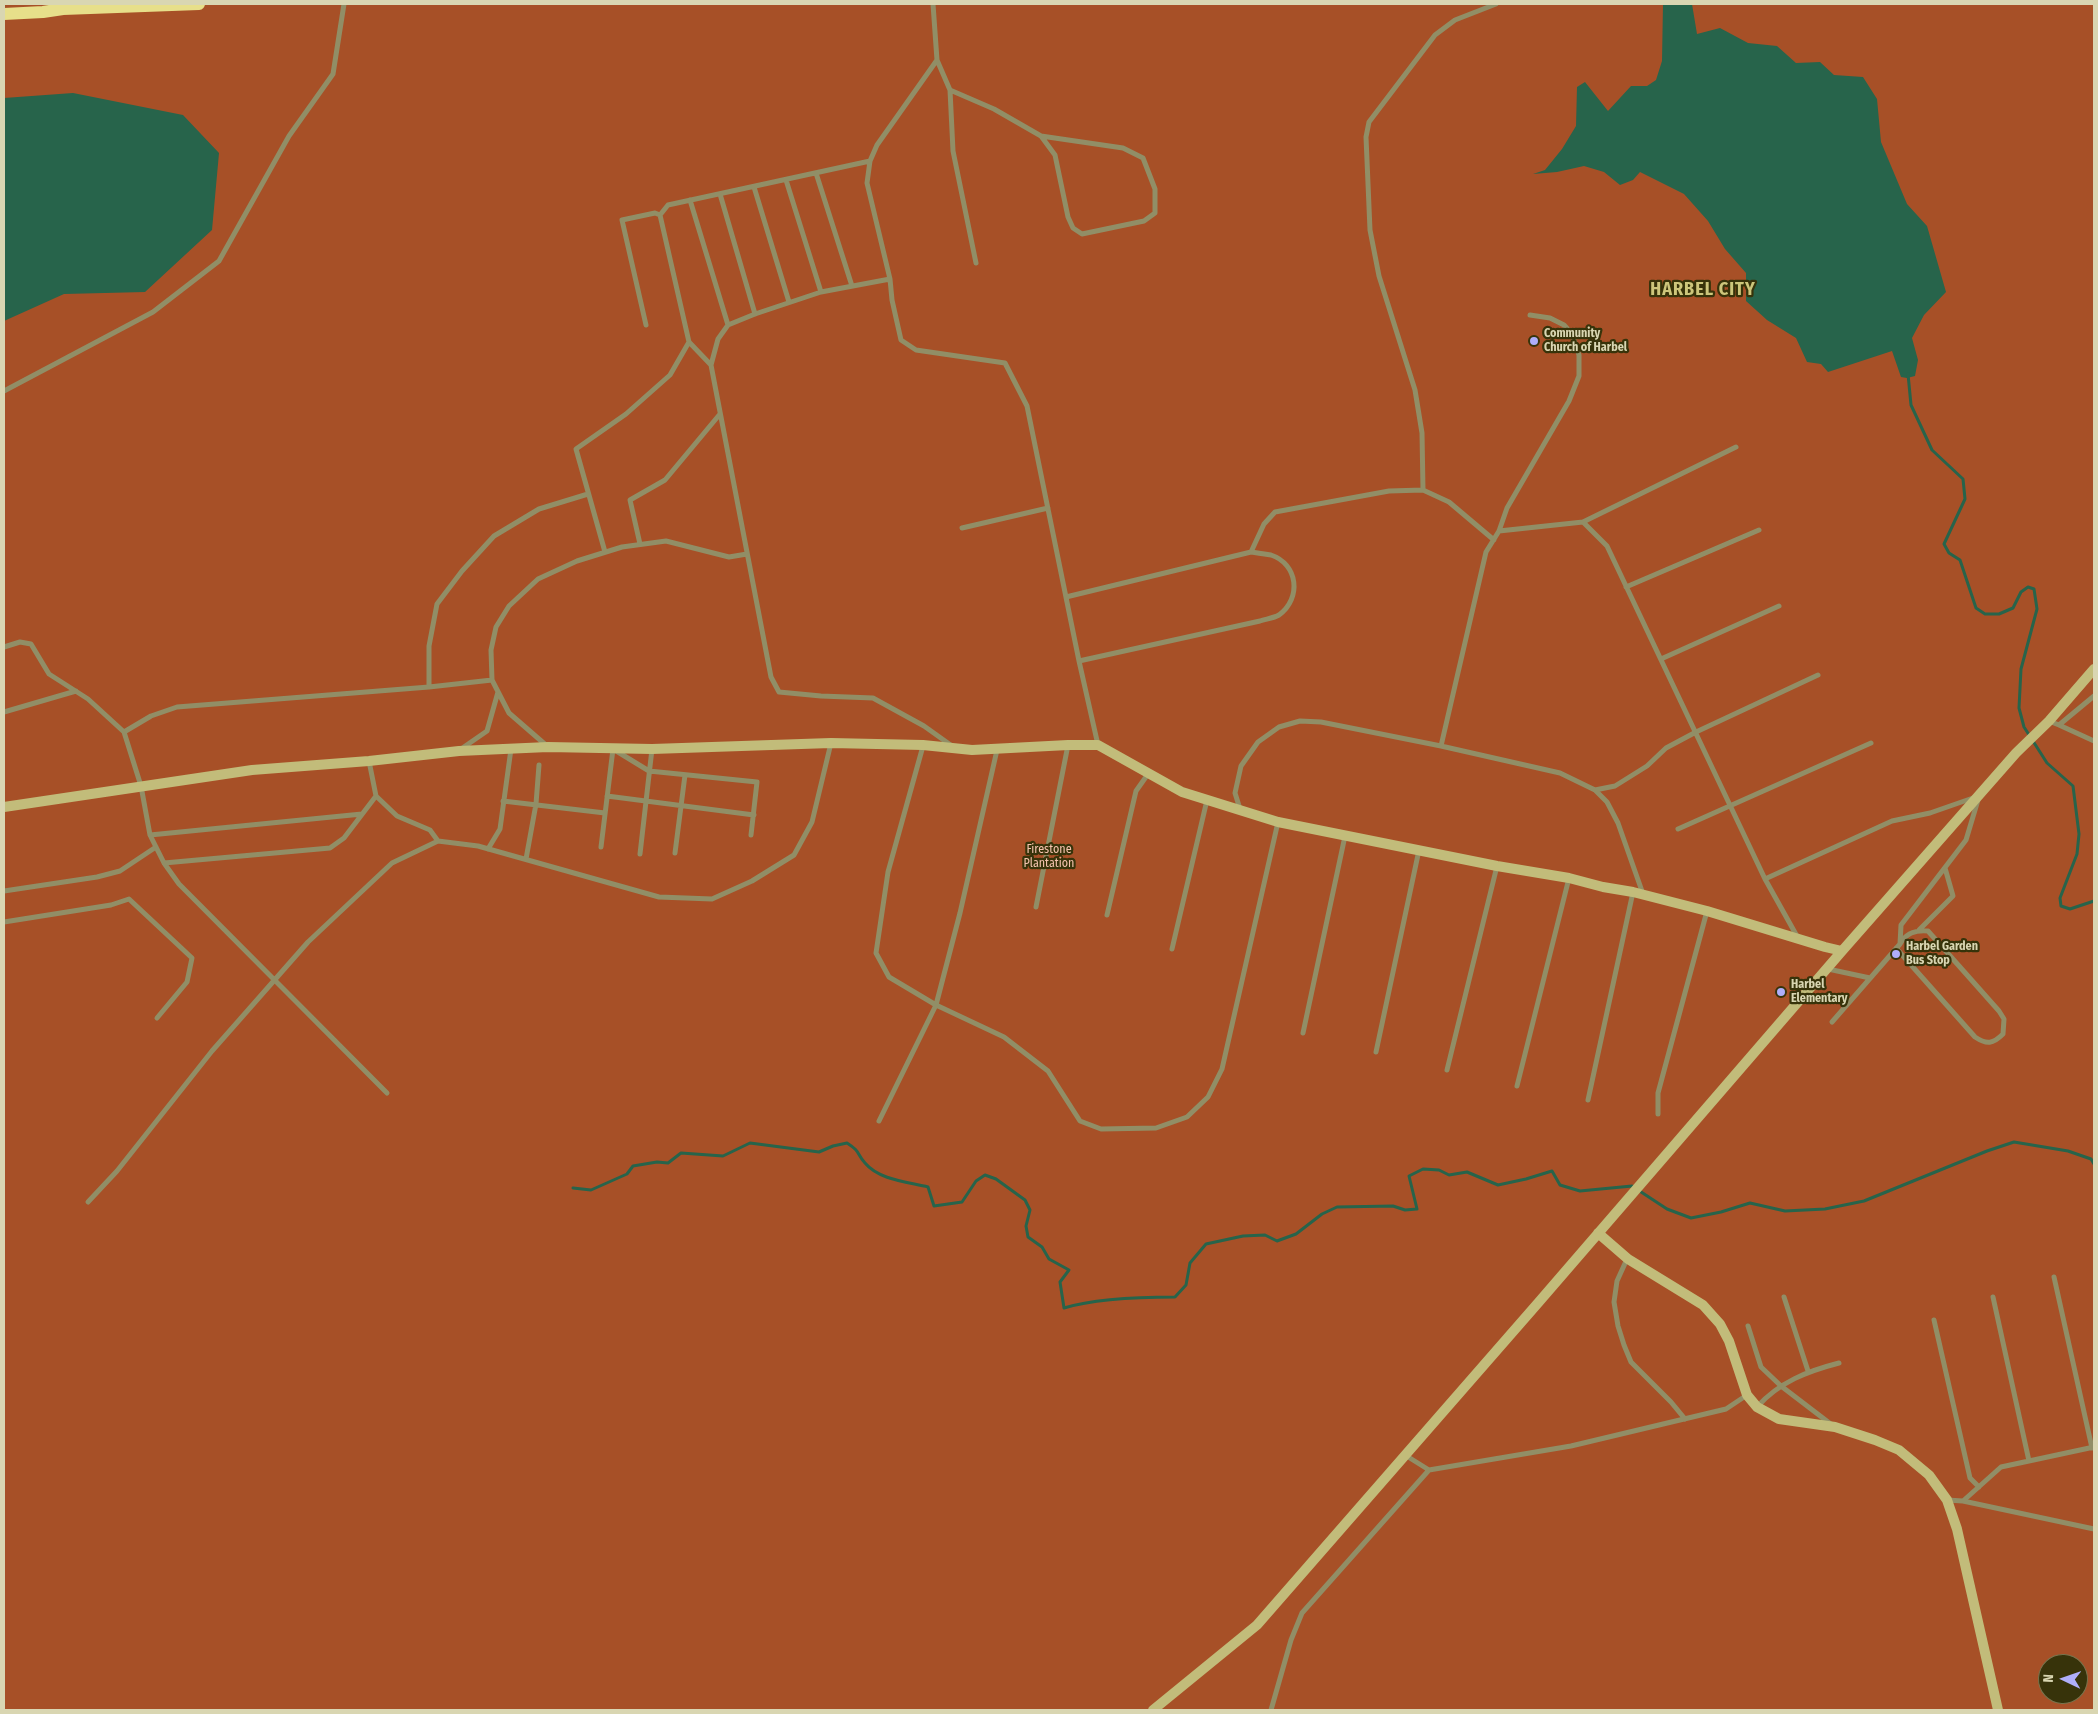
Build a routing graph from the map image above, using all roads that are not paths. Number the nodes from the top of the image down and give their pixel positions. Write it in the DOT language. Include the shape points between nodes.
graph roads {
  1 [pos="199,4"];
  2 [pos="344,4"];
  3 [pos="933,4"];
  4 [pos="1496,4"];
  5 [pos="4,14"];
  6 [pos="937,60"];
  7 [pos="950,90"];
  8 [pos="1041,136"];
  9 [pos="870,161"];
  10 [pos="816,173"];
  11 [pos="786,180"];
  12 [pos="754,187"];
  13 [pos="720,194"];
  14 [pos="690,200"];
  15 [pos="660,215"];
  16 [pos="976,263"];
  17 [pos="890,279"];
  18 [pos="852,286"];
  19 [pos="821,292"];
  20 [pos="789,302"];
  21 [pos="755,314"];
  22 [pos="1530,315"];
  23 [pos="646,325"];
  24 [pos="728,325"];
  25 [pos="689,342"];
  26 [pos="711,365"];
  27 [pos="4,391"];
  28 [pos="720,414"];
  29 [pos="1736,447"];
  30 [pos="1423,490"];
  31 [pos="588,494"];
  32 [pos="1048,508"];
  33 [pos="1583,522"];
  34 [pos="962,528"];
  35 [pos="1759,530"];
  36 [pos="1499,531"];
  37 [pos="1494,540"];
  38 [pos="640,544"];
  39 [pos="605,552"];
  40 [pos="1251,552"];
  41 [pos="747,554"];
  42 [pos="1626,587"];
  43 [pos="1066,597"];
  44 [pos="1779,606"];
  45 [pos="4,647"];
  46 [pos="1661,659"];
  47 [pos="1079,661"];
  48 [pos="2094,669"];
  49 [pos="1818,676"];
  50 [pos="492,680"];
  51 [pos="429,687"];
  52 [pos="76,691"];
  53 [pos="498,692"];
  54 [pos="2094,696"];
  55 [pos="4,712"];
  56 [pos="2048,722"];
  57 [pos="2060,726"];
  58 [pos="124,732"];
  59 [pos="1696,732"];
  60 [pos="2094,741"];
  61 [pos="831,743"];
  62 [pos="1871,743"];
  63 [pos="924,745"];
  64 [pos="1068,745"];
  65 [pos="1098,745"];
  66 [pos="1442,746"];
  67 [pos="548,747"];
  68 [pos="954,747"];
  69 [pos="613,749"];
  70 [pos="652,749"];
  71 [pos="511,750"];
  72 [pos="997,750"];
  73 [pos="459,751"];
  74 [pos="369,762"];
  75 [pos="539,765"];
  76 [pos="649,771"];
  77 [pos="1148,774"];
  78 [pos="685,775"];
  79 [pos="141,786"];
  80 [pos="1595,790"];
  81 [pos="1980,795"];
  82 [pos="376,796"];
  83 [pos="607,796"];
  84 [pos="1207,800"];
  85 [pos="503,801"];
  86 [pos="646,802"];
  87 [pos="536,804"];
  88 [pos="681,806"];
  89 [pos="4,807"];
  90 [pos="1731,807"];
  91 [pos="1240,810"];
  92 [pos="605,813"];
  93 [pos="362,814"];
  94 [pos="754,815"];
  95 [pos="1278,822"];
  96 [pos="1678,829"];
  97 [pos="150,835"];
  98 [pos="751,835"];
  99 [pos="1345,836"];
  100 [pos="438,841"];
  101 [pos="156,847"];
  102 [pos="601,847"];
  103 [pos="488,849"];
  104 [pos="1419,850"];
  105 [pos="675,853"];
  106 [pos="640,854"];
  107 [pos="526,859"];
  108 [pos="164,863"];
  109 [pos="1497,866"];
  110 [pos="1945,868"];
  111 [pos="1569,878"];
  112 [pos="1765,879"];
  113 [pos="4,891"];
  114 [pos="1638,894"];
  115 [pos="1036,907"];
  116 [pos="1708,911"];
  117 [pos="1107,915"];
  118 [pos="4,922"];
  119 [pos="1919,930"];
  120 [pos="1798,938"];
  121 [pos="1898,946"];
  122 [pos="1172,949"];
  123 [pos="1842,951"];
  124 [pos="1828,969"];
  125 [pos="1870,978"];
  126 [pos="275,979"];
  127 [pos="936,1005"];
  128 [pos="157,1018"];
  129 [pos="1832,1022"];
  130 [pos="1303,1033"];
  131 [pos="1376,1052"];
  132 [pos="1447,1070"];
  133 [pos="1518,1086"];
  134 [pos="387,1093"];
  135 [pos="1588,1100"];
  136 [pos="1658,1114"];
  137 [pos="879,1121"];
  138 [pos="88,1202"];
  139 [pos="1598,1233"];
  140 [pos="1628,1259"];
  141 [pos="2054,1277"];
  142 [pos="1784,1297"];
  143 [pos="1993,1297"];
  144 [pos="1934,1320"];
  145 [pos="1748,1326"];
  146 [pos="1839,1363"];
  147 [pos="1808,1371"];
  148 [pos="1781,1386"];
  149 [pos="1747,1395"];
  150 [pos="1757,1407"];
  151 [pos="1685,1419"];
  152 [pos="1834,1427"];
  153 [pos="2093,1448"];
  154 [pos="1405,1456"];
  155 [pos="2029,1461"];
  156 [pos="1429,1470"];
  157 [pos="1979,1487"];
  158 [pos="1947,1500"];
  159 [pos="1963,1501"];
  160 [pos="2094,1529"];
  161 [pos="1153,1710"];
  162 [pos="1270,1710"];
  163 [pos="1998,1710"];
  1 -- 5 [label="main road"];
  2 -- 27 [label="street" via="333,74 289,136 219,261 153,312"];
  3 -- 6 [label="street"];
  4 -- 30 [label="street" via="1455,20 1435,36 1369,122 1366,137 1370,230 1379,276 1415,390 1422,433"];
  6 -- 7 [label="street"];
  6 -- 9 [label="street"];
  7 -- 8 [label="street" via="994,109"];
  7 -- 16 [label="street" via="953,151"];
  8 -- 8 [label="street" via="1055,155 1073,228 1082,234 1144,221 1156,213 1155,189 1143,158 1123,148"];
  9 -- 10 [label="street"];
  9 -- 17 [label="street" via="867,183"];
  10 -- 11 [label="street"];
  10 -- 18 [label="street"];
  11 -- 12 [label="street"];
  11 -- 19 [label="street"];
  12 -- 13 [label="street"];
  12 -- 20 [label="street"];
  13 -- 14 [label="street"];
  13 -- 21 [label="street"];
  14 -- 15 [label="street" via="668,205"];
  14 -- 24 [label="street"];
  15 -- 23 [label="street" via="655,213 622,220"];
  15 -- 25 [label="street"];
  17 -- 18 [label="street"];
  17 -- 32 [label="street" via="901,340 916,350 1004,362 1027,406"];
  18 -- 19 [label="street"];
  19 -- 20 [label="street"];
  20 -- 21 [label="street"];
  21 -- 24 [label="street"];
  22 -- 36 [label="street" via="1550,318 1564,325 1572,334 1579,355 1578,376 1569,401 1507,508"];
  24 -- 26 [label="street" via="718,339"];
  25 -- 26 [label="street"];
  25 -- 31 [label="street" via="670,375 626,414 576,449"];
  26 -- 28 [label="street"];
  28 -- 38 [label="street" via="665,480 630,500"];
  28 -- 41 [label="street"];
  29 -- 33 [label="street"];
  30 -- 37 [label="street" via="1449,502"];
  30 -- 40 [label="street" via="1389,491 1275,512 1264,524"];
  31 -- 39 [label="street"];
  31 -- 51 [label="street" via="539,509 494,536 462,571 437,604 429,646"];
  32 -- 34 [label="street"];
  32 -- 43 [label="street"];
  33 -- 36 [label="street"];
  33 -- 42 [label="street" via="1607,546"];
  35 -- 42 [label="street"];
  36 -- 37 [label="street"];
  37 -- 66 [label="street" via="1486,552"];
  38 -- 39 [label="street"];
  38 -- 41 [label="street" via="666,541 729,557"];
  39 -- 50 [label="street" via="538,579 509,606 496,627 491,650"];
  40 -- 43 [label="street"];
  40 -- 47 [label="street" via="1284,562 1292,573 1295,589 1290,603 1278,615"];
  41 -- 68 [label="street" via="771,677 779,692 873,698"];
  42 -- 46 [label="street"];
  43 -- 47 [label="street"];
  44 -- 46 [label="street"];
  45 -- 52 [label="street" via="20,642 31,644 50,674"];
  46 -- 59 [label="street"];
  47 -- 65 [label="street"];
  48 -- 56 [label="street"];
  49 -- 59 [label="street"];
  50 -- 51 [label="street"];
  50 -- 53 [label="street"];
  51 -- 58 [label="street" via="177,707 151,716"];
  52 -- 55 [label="street"];
  52 -- 58 [label="street"];
  53 -- 67 [label="street" via="509,713"];
  53 -- 73 [label="street" via="487,731"];
  54 -- 57 [label="street"];
  56 -- 57 [label="street"];
  56 -- 81 [label="street"];
  57 -- 60 [label="street"];
  58 -- 79 [label="street"];
  59 -- 80 [label="street" via="1666,748 1647,766 1615,786"];
  59 -- 90 [label="street"];
  61 -- 63 [label="street"];
  61 -- 70 [label="street"];
  61 -- 107 [label="street" via="812,822 794,855 752,881 712,899 659,896"];
  62 -- 90 [label="street"];
  63 -- 68 [label="street"];
  63 -- 127 [label="street" via="888,872 876,953 889,977"];
  64 -- 65 [label="street"];
  64 -- 72 [label="street"];
  64 -- 115 [label="street"];
  65 -- 77 [label="street"];
  66 -- 80 [label="street" via="1560,773"];
  66 -- 91 [label="street" via="1321,722 1300,721 1279,727 1258,742 1241,766 1235,793"];
  67 -- 69 [label="street"];
  67 -- 71 [label="street"];
  68 -- 72 [label="street"];
  69 -- 70 [label="street"];
  69 -- 76 [label="street"];
  69 -- 83 [label="street"];
  70 -- 76 [label="street"];
  71 -- 73 [label="street"];
  71 -- 85 [label="street"];
  72 -- 127 [label="street"];
  73 -- 74 [label="street"];
  74 -- 79 [label="street" via="252,770"];
  74 -- 82 [label="street"];
  75 -- 87 [label="street"];
  76 -- 78 [label="street"];
  76 -- 86 [label="street"];
  77 -- 84 [label="street" via="1182,792"];
  77 -- 117 [label="street" via="1136,791"];
  78 -- 88 [label="street"];
  78 -- 94 [label="street" via="757,782"];
  79 -- 89 [label="street"];
  79 -- 97 [label="street"];
  80 -- 114 [label="street" via="1607,802 1618,823"];
  81 -- 110 [label="street" via="1966,840"];
  81 -- 112 [label="street" via="1930,813 1892,821"];
  81 -- 123 [label="street"];
  82 -- 93 [label="street"];
  82 -- 100 [label="street" via="396,816 430,830"];
  83 -- 86 [label="street"];
  83 -- 92 [label="street"];
  84 -- 91 [label="street"];
  84 -- 122 [label="street"];
  85 -- 87 [label="street"];
  85 -- 103 [label="street" via="500,829"];
  86 -- 88 [label="street"];
  86 -- 106 [label="street"];
  87 -- 92 [label="street"];
  87 -- 107 [label="street"];
  88 -- 94 [label="street"];
  88 -- 105 [label="street"];
  90 -- 96 [label="street"];
  90 -- 112 [label="street"];
  91 -- 95 [label="street"];
  92 -- 102 [label="street"];
  93 -- 97 [label="street"];
  93 -- 108 [label="street" via="344,838 330,848"];
  94 -- 98 [label="street"];
  95 -- 99 [label="street"];
  95 -- 127 [label="street" via="1222,1069 1208,1097 1187,1117 1156,1128 1100,1129 1080,1122 1048,1072 1004,1036"];
  97 -- 101 [label="street"];
  99 -- 104 [label="street"];
  99 -- 130 [label="street"];
  100 -- 103 [label="street"];
  100 -- 126 [label="street" via="392,863 308,942"];
  101 -- 108 [label="street"];
  101 -- 113 [label="street" via="120,871"];
  103 -- 107 [label="street"];
  104 -- 109 [label="street"];
  104 -- 131 [label="street"];
  108 -- 126 [label="street" via="179,884"];
  109 -- 111 [label="street"];
  109 -- 132 [label="street"];
  110 -- 119 [label="street" via="1953,896"];
  110 -- 121 [label="street" via="1901,925"];
  111 -- 114 [label="street"];
  111 -- 133 [label="street"];
  112 -- 120 [label="street"];
  114 -- 116 [label="street"];
  114 -- 135 [label="street"];
  116 -- 120 [label="street"];
  116 -- 136 [label="street" via="1658,1093"];
  118 -- 128 [label="street" via="111,905 129,899 192,958 187,982"];
  119 -- 121 [label="street" via="1905,936"];
  119 -- 121 [label="street" via="1928,931 2004,1019 2003,1034 1995,1042 1984,1043 1975,1038"];
  120 -- 123 [label="street"];
  121 -- 125 [label="street"];
  123 -- 124 [label="street"];
  124 -- 125 [label="street"];
  124 -- 139 [label="street"];
  125 -- 129 [label="street"];
  126 -- 134 [label="street"];
  126 -- 138 [label="street"];
  127 -- 137 [label="street"];
  139 -- 140 [label="street"];
  139 -- 154 [label="street"];
  140 -- 149 [label="street" via="1709,1311 1730,1340"];
  140 -- 151 [label="street" via="1617,1281 1614,1302 1630,1362"];
  141 -- 153 [label="street"];
  142 -- 147 [label="street"];
  143 -- 155 [label="street"];
  144 -- 157 [label="street" via="1970,1478"];
  145 -- 148 [label="street" via="1762,1367"];
  146 -- 147 [label="street"];
  147 -- 148 [label="street"];
  148 -- 150 [label="street"];
  148 -- 152 [label="street"];
  149 -- 150 [label="street"];
  149 -- 151 [label="street" via="1726,1409"];
  150 -- 152 [label="street" via="1779,1419"];
  151 -- 156 [label="street" via="1570,1446"];
  152 -- 158 [label="street" via="1899,1450 1929,1475"];
  153 -- 155 [label="street"];
  154 -- 156 [label="street"];
  154 -- 161 [label="street" via="1257,1625"];
  155 -- 157 [label="street" via="2001,1467"];
  156 -- 162 [label="street" via="1302,1613"];
  157 -- 159 [label="street"];
  158 -- 159 [label="street"];
  158 -- 163 [label="street" via="1957,1529"];
  159 -- 160 [label="street"];
}
